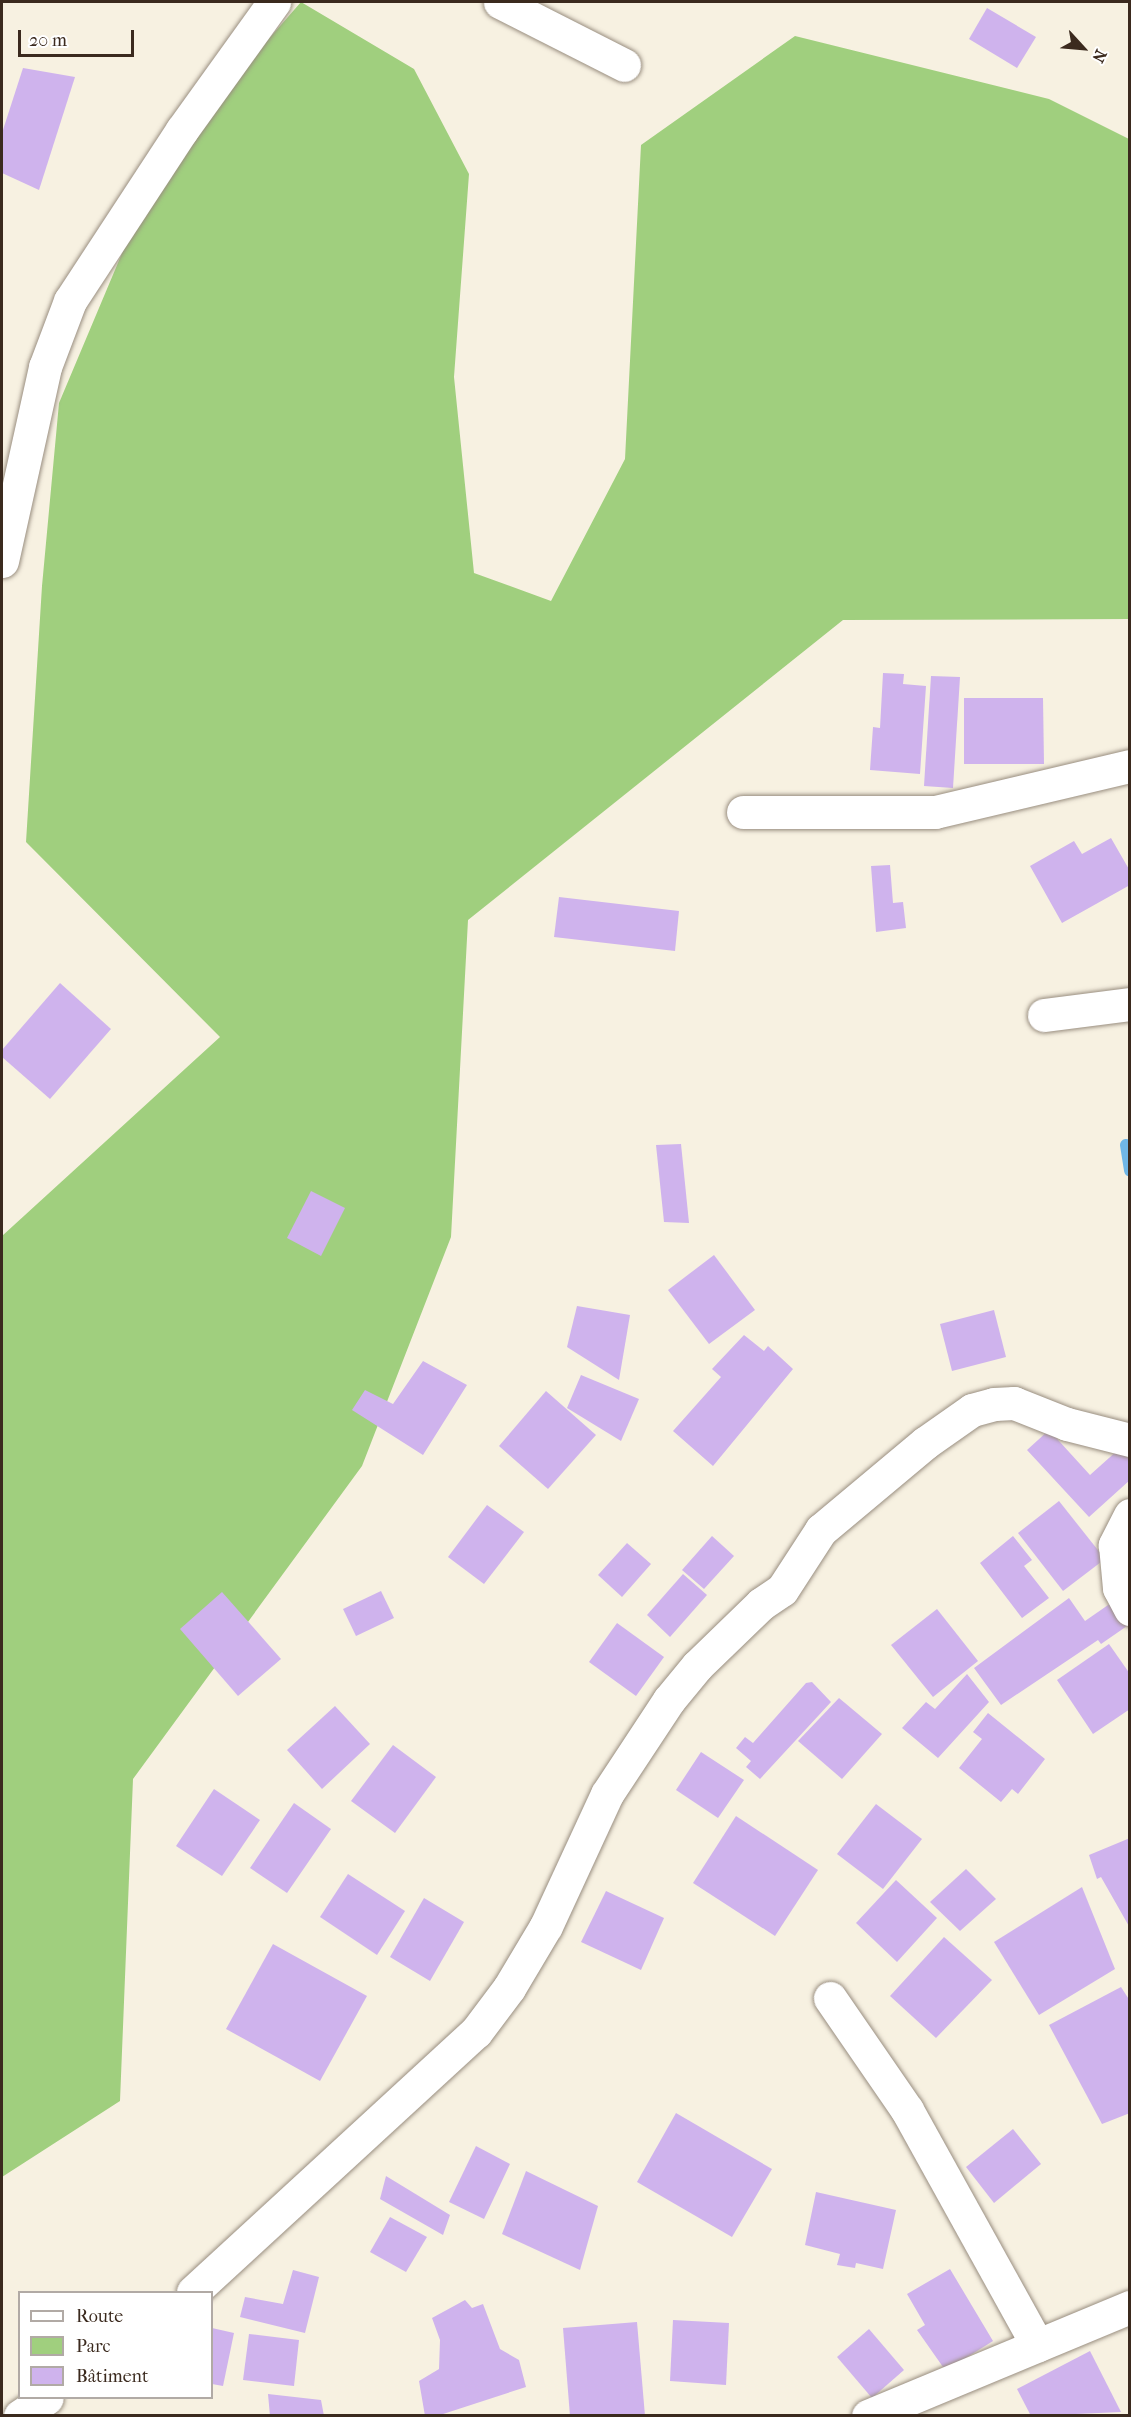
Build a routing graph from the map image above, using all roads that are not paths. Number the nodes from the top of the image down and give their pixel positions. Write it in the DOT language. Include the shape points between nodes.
graph roads {
  1 [pos="274,2"];
  2 [pos="500,2"];
  3 [pos="624,65"];
  4 [pos="2,561"];
  5 [pos="1130,766"];
  6 [pos="743,812"];
  7 [pos="1130,1004"];
  8 [pos="1044,1015"];
  9 [pos="1130,1440"];
  10 [pos="1130,1515"];
  11 [pos="1130,1609"];
  12 [pos="830,1998"];
  13 [pos="194,2291"];
  14 [pos="1130,2307"];
  15 [pos="1037,2345"];
  16 [pos="44,2399"];
  17 [pos="20,2415"];
  18 [pos="868,2415"];
  1 -- 4 [label="street" via="182,130 70,301 45,367"];
  2 -- 3 [label="street"];
  5 -- 6 [label="street" via="935,812"];
  7 -- 8 [label="street"];
  9 -- 13 [label="street" via="1067,1424 1014,1403 994,1404 972,1410 849,1504 821,1530 782,1590 761,1604 697,1666 669,1700 607,1794 546,1926 509,1988 476,2031"];
  10 -- 11 [label="street" via="1115,1545 1119,1588"];
  12 -- 15 [label="street" via="907,2110"];
  14 -- 15 [label="street"];
  15 -- 18 [label="street"];
  16 -- 17 [label="street"];
}
